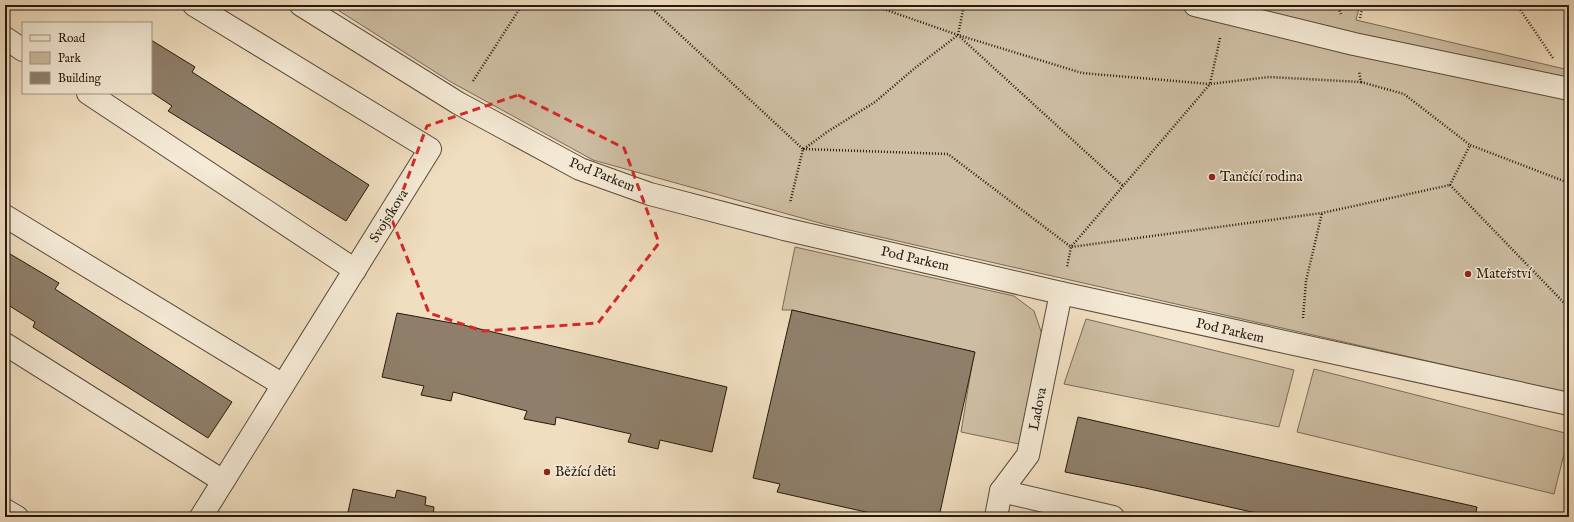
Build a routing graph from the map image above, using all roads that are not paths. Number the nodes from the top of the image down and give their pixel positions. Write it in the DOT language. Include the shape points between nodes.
graph roads {
  1 [pos="194,5"];
  2 [pos="301,5"];
  3 [pos="1195,5"];
  4 [pos="5,38"];
  5 [pos="22,49"];
  6 [pos="1569,89"];
  7 [pos="90,94"];
  8 [pos="5,216"];
  9 [pos="355,270"];
  10 [pos="1061,293"];
  11 [pos="5,344"];
  12 [pos="283,385"];
  13 [pos="1569,404"];
  14 [pos="223,481"];
  15 [pos="1001,491"];
  16 [pos="5,510"];
  17 [pos="17,517"];
  18 [pos="201,517"];
  19 [pos="996,517"];
  20 [pos="1113,517"];
  1 -- 9 [label="street, Svojsíkova" via="430,150"];
  2 -- 10 [label="street, Pod Parkem" via="458,103 580,169 650,194 784,229"];
  3 -- 6 [label="street" via="1354,44"];
  4 -- 5 [label="street"];
  7 -- 9 [label="street"];
  8 -- 12 [label="street"];
  9 -- 12 [label="street, Svojsíkova"];
  10 -- 13 [label="street, Pod Parkem"];
  10 -- 15 [label="street, Ladova" via="1028,454"];
  11 -- 14 [label="street"];
  12 -- 14 [label="street, Svojsíkova"];
  14 -- 18 [label="street, Svojsíkova"];
  15 -- 19 [label="street, Ladova"];
  15 -- 20 [label="street"];
  16 -- 17 [label="street"];
}
